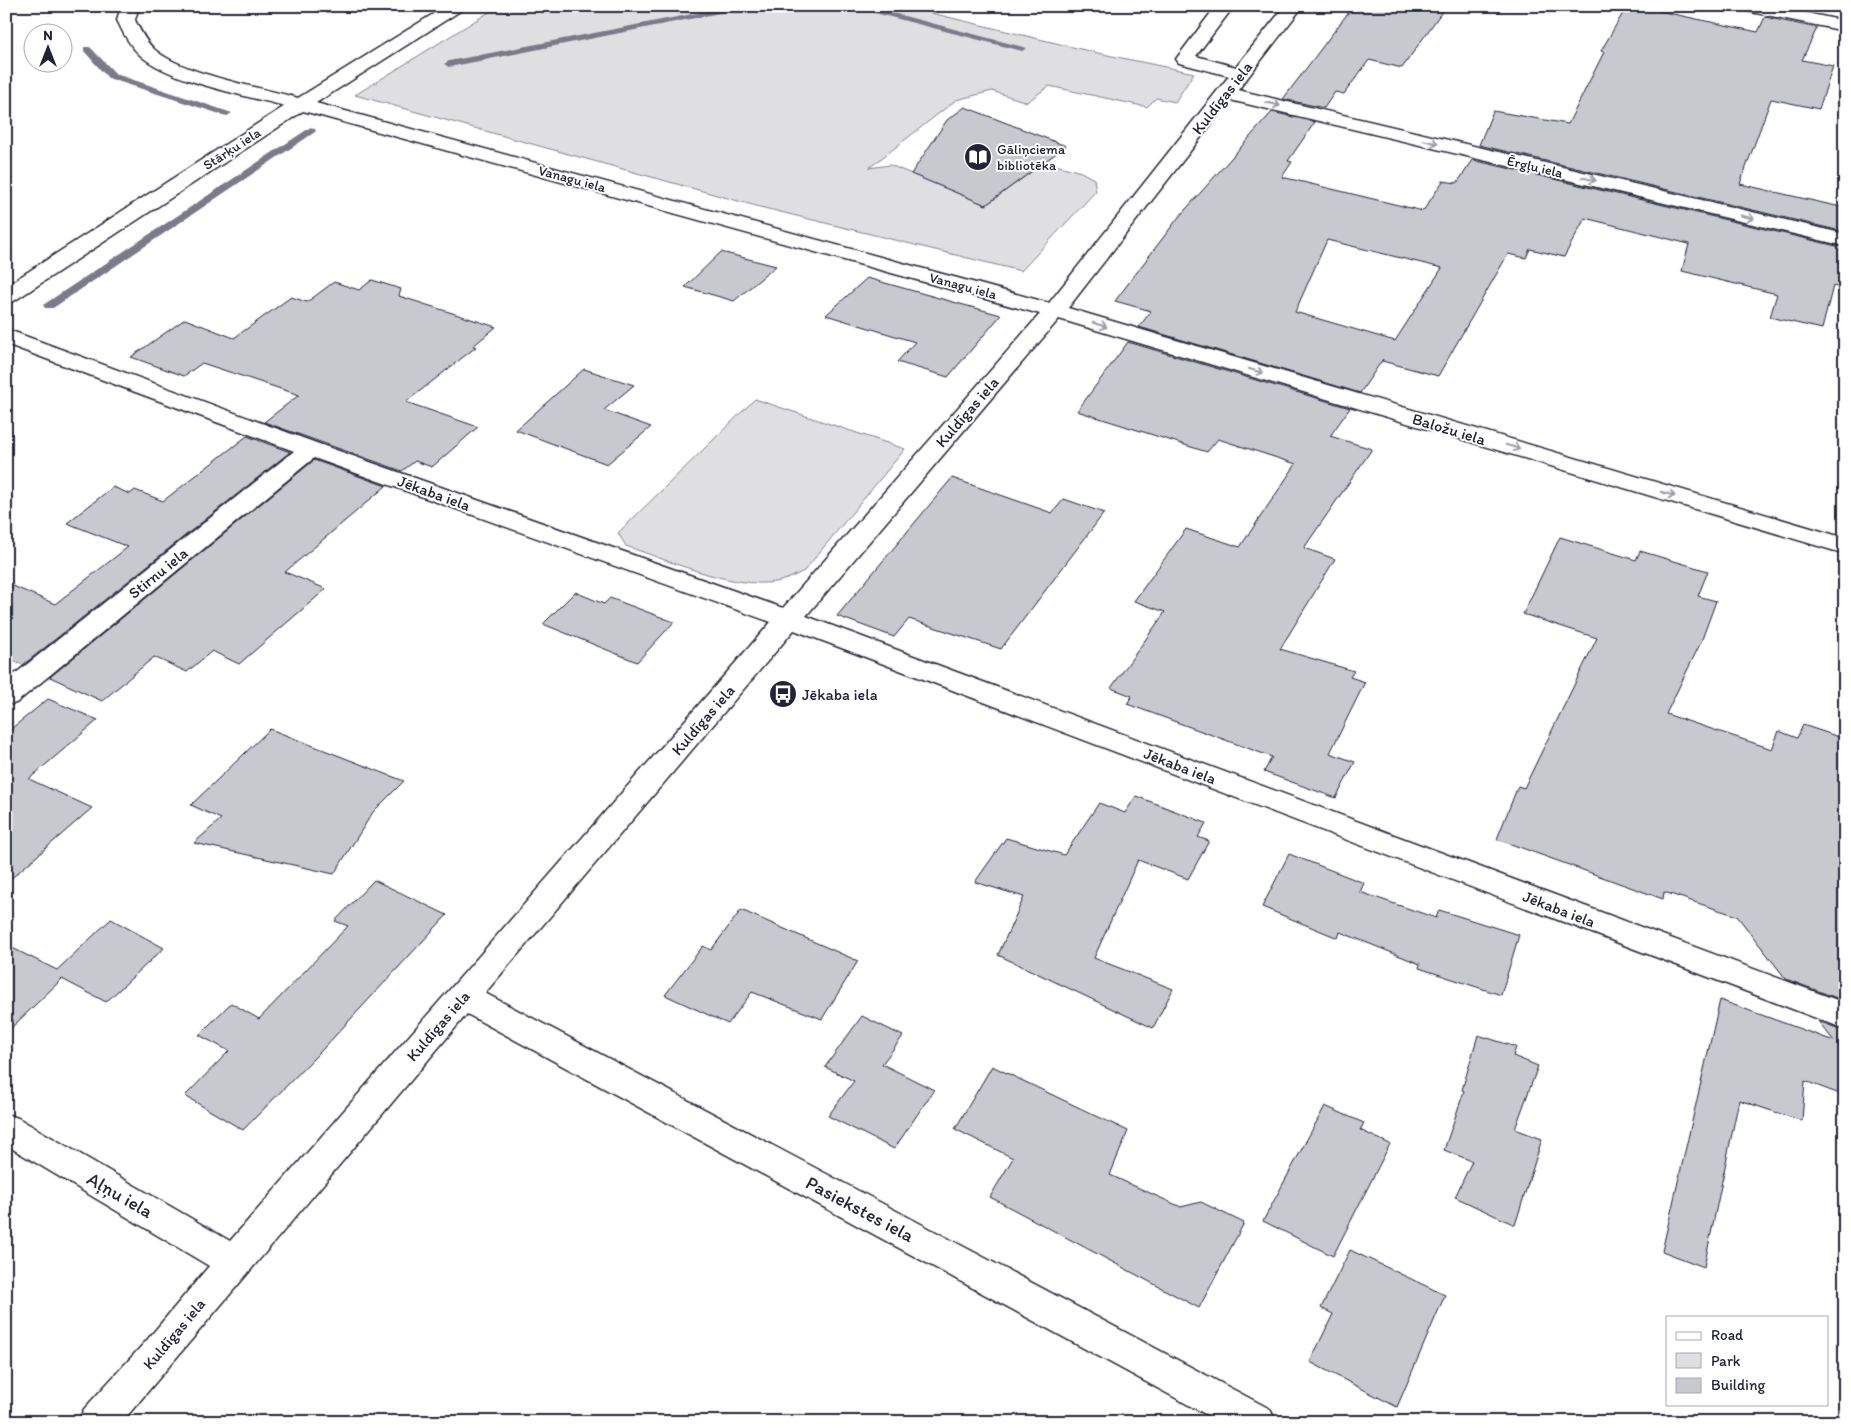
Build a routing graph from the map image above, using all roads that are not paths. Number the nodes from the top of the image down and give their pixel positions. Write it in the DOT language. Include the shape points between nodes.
graph roads {
  1 [pos="130,6"];
  2 [pos="460,6"];
  3 [pos="1225,6"];
  4 [pos="1294,6"];
  5 [pos="1746,6"];
  6 [pos="1845,26"];
  7 [pos="1241,74"];
  8 [pos="1226,93"];
  9 [pos="301,104"];
  10 [pos="1845,240"];
  11 [pos="6,296"];
  12 [pos="1054,311"];
  13 [pos="6,336"];
  14 [pos="311,449"];
  15 [pos="1845,546"];
  16 [pos="789,619"];
  17 [pos="6,696"];
  18 [pos="464,997"];
  19 [pos="1845,1016"];
  20 [pos="6,1128"];
  21 [pos="234,1262"];
  22 [pos="98,1422"];
  23 [pos="1257,1422"];
  1 -- 9 [label="street, Vanagu iela" via="126,20 135,41 152,58 182,72"];
  2 -- 9 [label="street, Stārķu iela"];
  3 -- 7 [label="street" via="1185,59"];
  4 -- 7 [label="street, Kuldīgas iela"];
  5 -- 6 [label="street"];
  7 -- 8 [label="street, Kuldīgas iela"];
  8 -- 10 [label="street, Ērgļu iela, one-way"];
  8 -- 12 [label="street, Kuldīgas iela"];
  9 -- 11 [label="street, Stārķu iela"];
  9 -- 12 [label="street, Vanagu iela"];
  12 -- 15 [label="street, Baložu iela, one-way"];
  12 -- 16 [label="street, Kuldīgas iela"];
  13 -- 14 [label="street, Jēkaba iela"];
  14 -- 16 [label="street, Jēkaba iela"];
  14 -- 17 [label="street, Stirnu iela"];
  16 -- 18 [label="street, Kuldīgas iela"];
  16 -- 19 [label="street, Jēkaba iela"];
  18 -- 21 [label="street, Kuldīgas iela"];
  18 -- 23 [label="street, Pasiekstes iela"];
  20 -- 21 [label="street, Aļņu iela"];
  21 -- 22 [label="street, Kuldīgas iela"];
}
